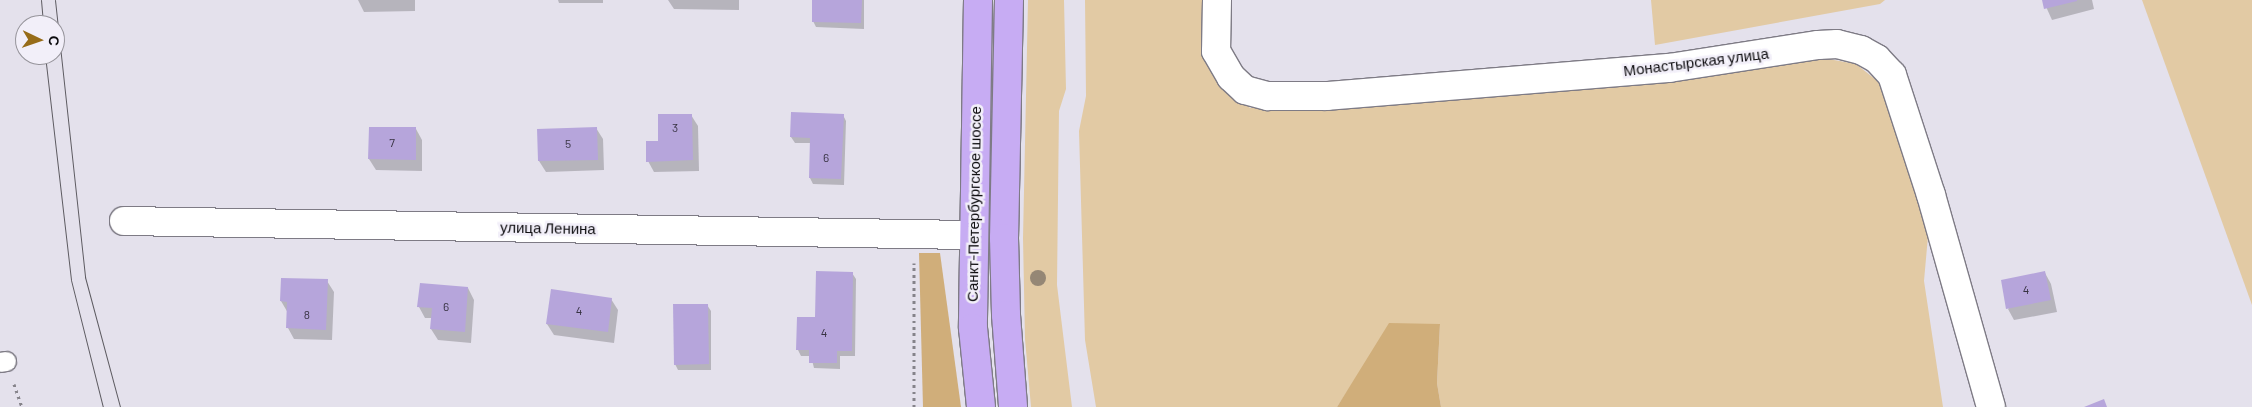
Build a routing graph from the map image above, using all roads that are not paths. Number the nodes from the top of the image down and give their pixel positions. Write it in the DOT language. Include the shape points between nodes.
graph roads {
  1 [pos="978,0"];
  2 [pos="1009,0"];
  3 [pos="1217,0"];
  4 [pos="124,221"];
  5 [pos="972,235"];
  6 [pos="981,407"];
  7 [pos="1013,407"];
  8 [pos="1991,407"];
  1 -- 5 [label="main road, Санкт-Петербургское шоссе"];
  2 -- 7 [label="main road, Санкт-Петербургское шоссе" via="1004,238"];
  3 -- 8 [label="street, Монастырская улица" via="1216,51 1231,77 1245,90 1268,96 1327,96 1669,68 1818,45 1837,44 1861,50 1877,59 1892,75 1931,195"];
  4 -- 5 [label="street, улица Ленина"];
  5 -- 6 [label="main road, Санкт-Петербургское шоссе" via="973,328"];
}
